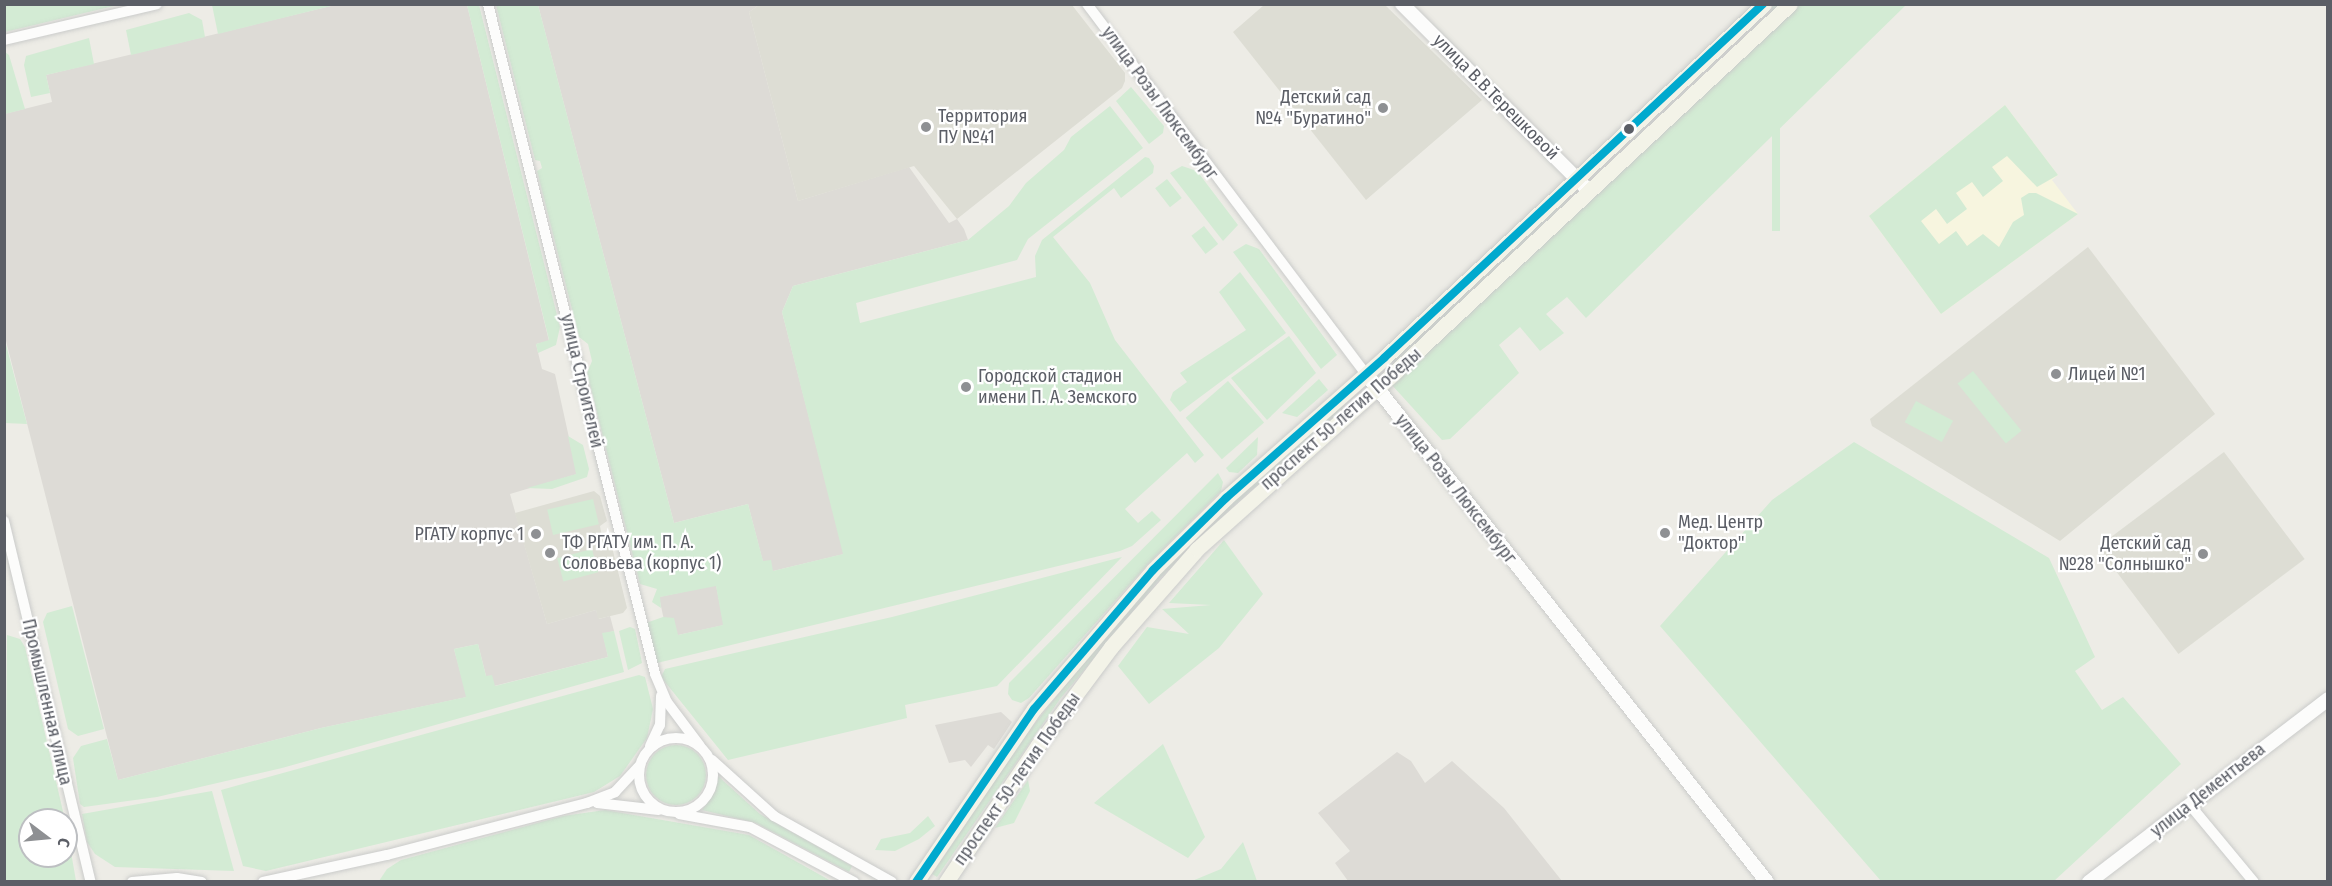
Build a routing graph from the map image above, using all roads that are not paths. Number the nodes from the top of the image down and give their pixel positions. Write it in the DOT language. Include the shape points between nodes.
graph roads {
  1 [pos="157,4"];
  2 [pos="488,4"];
  3 [pos="1087,4"];
  4 [pos="1402,4"];
  5 [pos="1764,4"];
  6 [pos="1790,4"];
  7 [pos="4,40"];
  8 [pos="1577,179"];
  9 [pos="1589,192"];
  10 [pos="1366,374"];
  11 [pos="1377,388"];
  12 [pos="4,521"];
  13 [pos="660,689"];
  14 [pos="2328,699"];
  15 [pos="700,746"];
  16 [pos="648,751"];
  17 [pos="710,757"];
  18 [pos="640,765"];
  19 [pos="587,803"];
  20 [pos="2190,805"];
  21 [pos="666,811"];
  22 [pos="91,882"];
  23 [pos="132,882"];
  24 [pos="202,882"];
  25 [pos="263,882"];
  26 [pos="854,882"];
  27 [pos="892,882"];
  28 [pos="916,882"];
  29 [pos="946,882"];
  30 [pos="1767,882"];
  31 [pos="2089,882"];
  32 [pos="2254,882"];
  1 -- 7 [label="street"];
  2 -- 13 [label="street, улица Строителей"];
  3 -- 10 [label="street, улица Розы Люксембург"];
  4 -- 8 [label="street, улица В.В.Терешковой"];
  5 -- 8 [label="main road, проспект 50-летия Победы"];
  6 -- 9 [label="main road, проспект 50-летия Победы"];
  8 -- 9 [label="street, улица В.В.Терешковой"];
  8 -- 10 [label="main road, проспект 50-летия Победы"];
  9 -- 11 [label="main road, проспект 50-летия Победы"];
  10 -- 11 [label="street, улица Розы Люксембург"];
  10 -- 28 [label="main road, проспект 50-летия Победы" via="1226,498 1153,570 1034,709"];
  11 -- 29 [label="main road, проспект 50-летия Победы" via="1271,479 1166,581 1038,745"];
  11 -- 30 [label="street, улица Розы Люксембург"];
  12 -- 22 [label="street, Промышленная улица"];
  13 -- 15 [label="street, улица Строителей"];
  13 -- 16 [label="street" via="660,725"];
  14 -- 20 [label="street, улица Дементьева"];
  15 -- 16 [label="street" via="672,738"];
  15 -- 17 [label="street"];
  16 -- 18 [label="street"];
  17 -- 21 [label="street" via="714,772 705,800 694,809"];
  17 -- 27 [label="street" via="739,788 774,816"];
  18 -- 19 [label="street" via="615,792"];
  18 -- 21 [label="street" via="643,794"];
  19 -- 21 [label="street"];
  19 -- 25 [label="street" via="387,855"];
  20 -- 31 [label="street, улица Дементьева"];
  20 -- 32 [label="street"];
  21 -- 26 [label="street" via="750,827"];
  23 -- 24 [label="street" via="177,878"];
}
